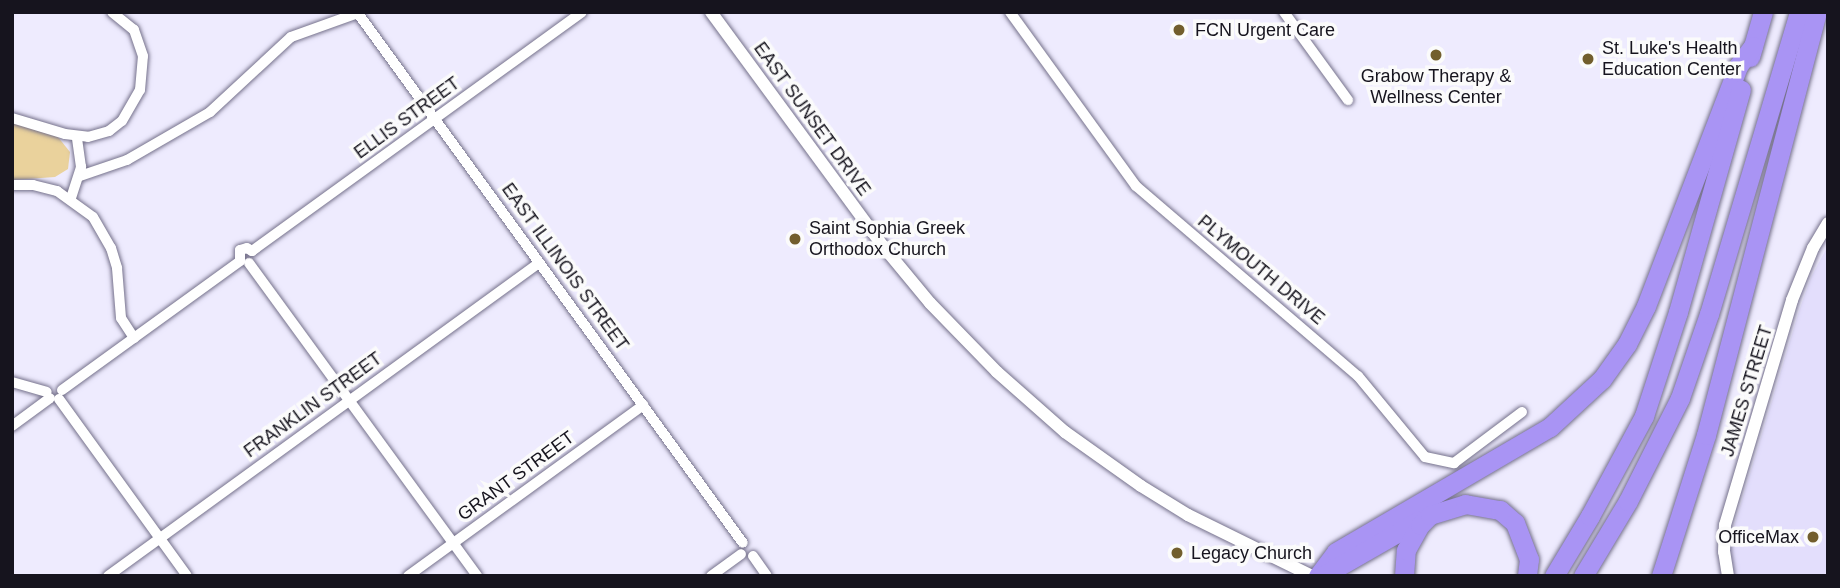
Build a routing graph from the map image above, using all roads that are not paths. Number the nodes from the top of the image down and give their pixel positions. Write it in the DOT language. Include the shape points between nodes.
graph roads {
  1 [pos="112,12"];
  2 [pos="582,12"];
  3 [pos="711,12"];
  4 [pos="1010,12"];
  5 [pos="1284,12"];
  6 [pos="1763,12"];
  7 [pos="1799,12"];
  8 [pos="1817,12"];
  9 [pos="358,13"];
  10 [pos="126,16"];
  11 [pos="1753,46"];
  12 [pos="1348,100"];
  13 [pos="12,118"];
  14 [pos="435,119"];
  15 [pos="77,137"];
  16 [pos="80,176"];
  17 [pos="12,185"];
  18 [pos="71,198"];
  19 [pos="1828,223"];
  20 [pos="247,258"];
  21 [pos="539,263"];
  22 [pos="134,338"];
  23 [pos="12,382"];
  24 [pos="55,395"];
  25 [pos="349,400"];
  26 [pos="643,405"];
  27 [pos="1522,412"];
  28 [pos="12,426"];
  29 [pos="1430,515"];
  30 [pos="160,538"];
  31 [pos="453,543"];
  32 [pos="746,551"];
  33 [pos="108,576"];
  34 [pos="187,576"];
  35 [pos="408,576"];
  36 [pos="477,576"];
  37 [pos="711,576"];
  38 [pos="767,576"];
  39 [pos="1312,576"];
  40 [pos="1320,576"];
  41 [pos="1404,576"];
  42 [pos="1527,576"];
  43 [pos="1554,576"];
  44 [pos="1583,576"];
  45 [pos="1661,576"];
  46 [pos="1728,576"];
  1 -- 10 [label="street"];
  2 -- 14 [label="street, ELLIS STREET"];
  3 -- 39 [label="street, EAST SUNSET DRIVE" via="882,245 942,317 997,372 1065,432 1141,486 1188,515"];
  4 -- 27 [label="street, PLYMOUTH DRIVE" via="1136,186 1358,376 1425,457 1454,463"];
  5 -- 12 [label="street"];
  6 -- 11 [label="highway"];
  7 -- 44 [label="highway" via="1680,398 1628,501"];
  8 -- 45 [label="highway" via="1713,410"];
  9 -- 14 [label="street, EAST ILLINOIS STREET"];
  9 -- 16 [label="street" via="291,37 210,112 127,160"];
  10 -- 15 [label="street" via="139,39 143,64 133,106 109,131"];
  11 -- 40 [label="highway" via="1738,66 1646,306 1602,379 1550,427 1336,552"];
  11 -- 43 [label="highway" via="1644,416"];
  13 -- 15 [label="street"];
  14 -- 20 [label="street, ELLIS STREET"];
  14 -- 21 [label="street, EAST ILLINOIS STREET"];
  15 -- 16 [label="street"];
  16 -- 18 [label="street"];
  17 -- 18 [label="street" via="48,188"];
  18 -- 22 [label="street" via="93,217 107,238 117,268 121,318"];
  19 -- 46 [label="street, JAMES STREET" via="1796,291 1725,525"];
  20 -- 22 [label="street, ELLIS STREET"];
  20 -- 25 [label="street"];
  21 -- 25 [label="street, FRANKLIN STREET"];
  21 -- 26 [label="street, EAST ILLINOIS STREET"];
  22 -- 24 [label="street, ELLIS STREET"];
  23 -- 24 [label="street"];
  24 -- 28 [label="street, ELLIS STREET"];
  24 -- 30 [label="street"];
  25 -- 30 [label="street, FRANKLIN STREET"];
  25 -- 31 [label="street"];
  26 -- 31 [label="street, GRANT STREET"];
  26 -- 32 [label="street, EAST ILLINOIS STREET"];
  29 -- 40 [label="highway"];
  29 -- 41 [label="highway" via="1409,541"];
  29 -- 42 [label="highway" via="1465,504 1500,510 1515,523 1525,541"];
  30 -- 33 [label="street, FRANKLIN STREET"];
  30 -- 34 [label="street"];
  31 -- 35 [label="street, GRANT STREET"];
  31 -- 36 [label="street"];
  32 -- 37 [label="street"];
  32 -- 38 [label="street, EAST ILLINOIS STREET"];
}
